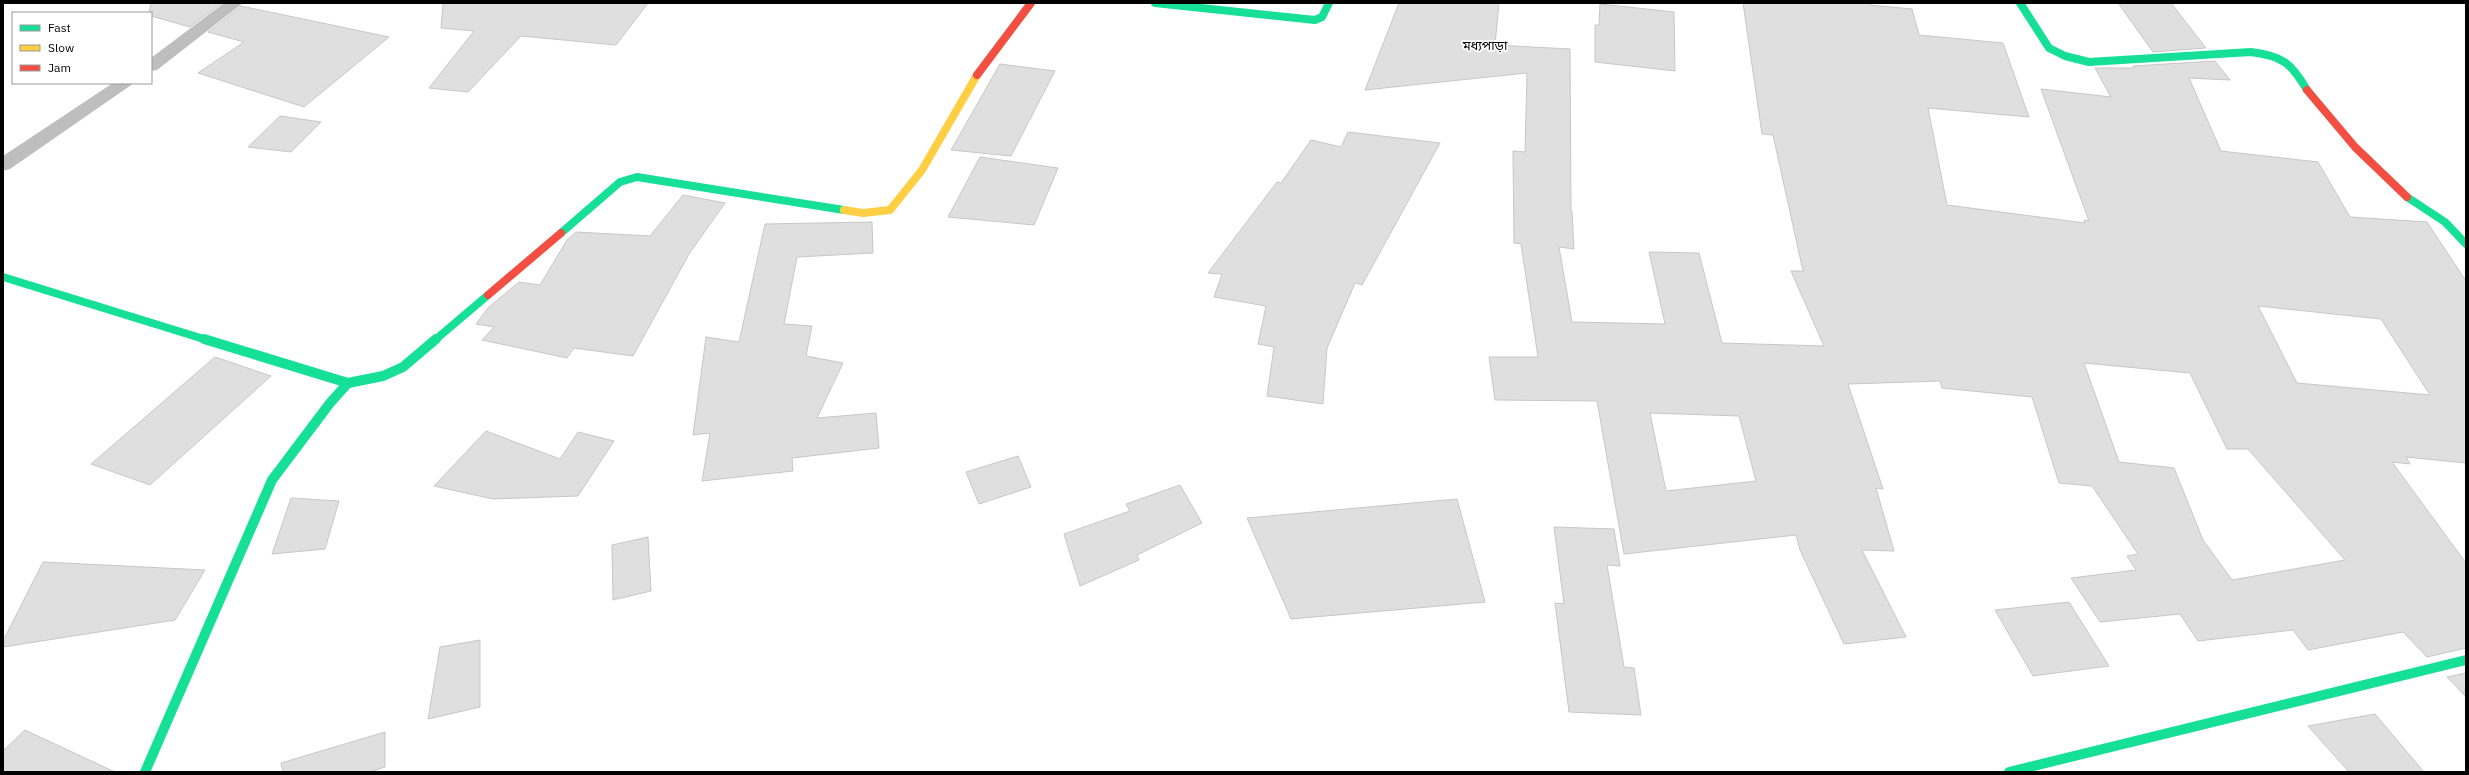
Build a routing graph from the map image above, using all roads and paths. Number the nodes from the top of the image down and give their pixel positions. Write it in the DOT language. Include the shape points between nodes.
graph roads {
  1 [pos="235,3"];
  2 [pos="1031,3"];
  3 [pos="1155,3"];
  4 [pos="1329,3"];
  5 [pos="2020,3"];
  6 [pos="152,65"];
  7 [pos="123,84"];
  8 [pos="3,164"];
  9 [pos="2466,244"];
  10 [pos="3,277"];
  11 [pos="348,383"];
  12 [pos="2466,660"];
  13 [pos="145,772"];
  14 [pos="2009,772"];
  1 -- 6 [label="street"];
  2 -- 11 [label="street" via="972,82 922,170 890,210 864,214 637,177 620,182 403,367 383,376"];
  3 -- 4 [label="street" via="1315,20 1322,17"];
  5 -- 9 [label="street" via="2049,48 2065,56 2089,62 2251,52 2275,54 2293,67 2309,94 2355,147 2408,198 2445,222"];
  7 -- 8 [label="street"];
  10 -- 11 [label="street"];
  11 -- 13 [label="street" via="272,480"];
  12 -- 14 [label="street"];
}
